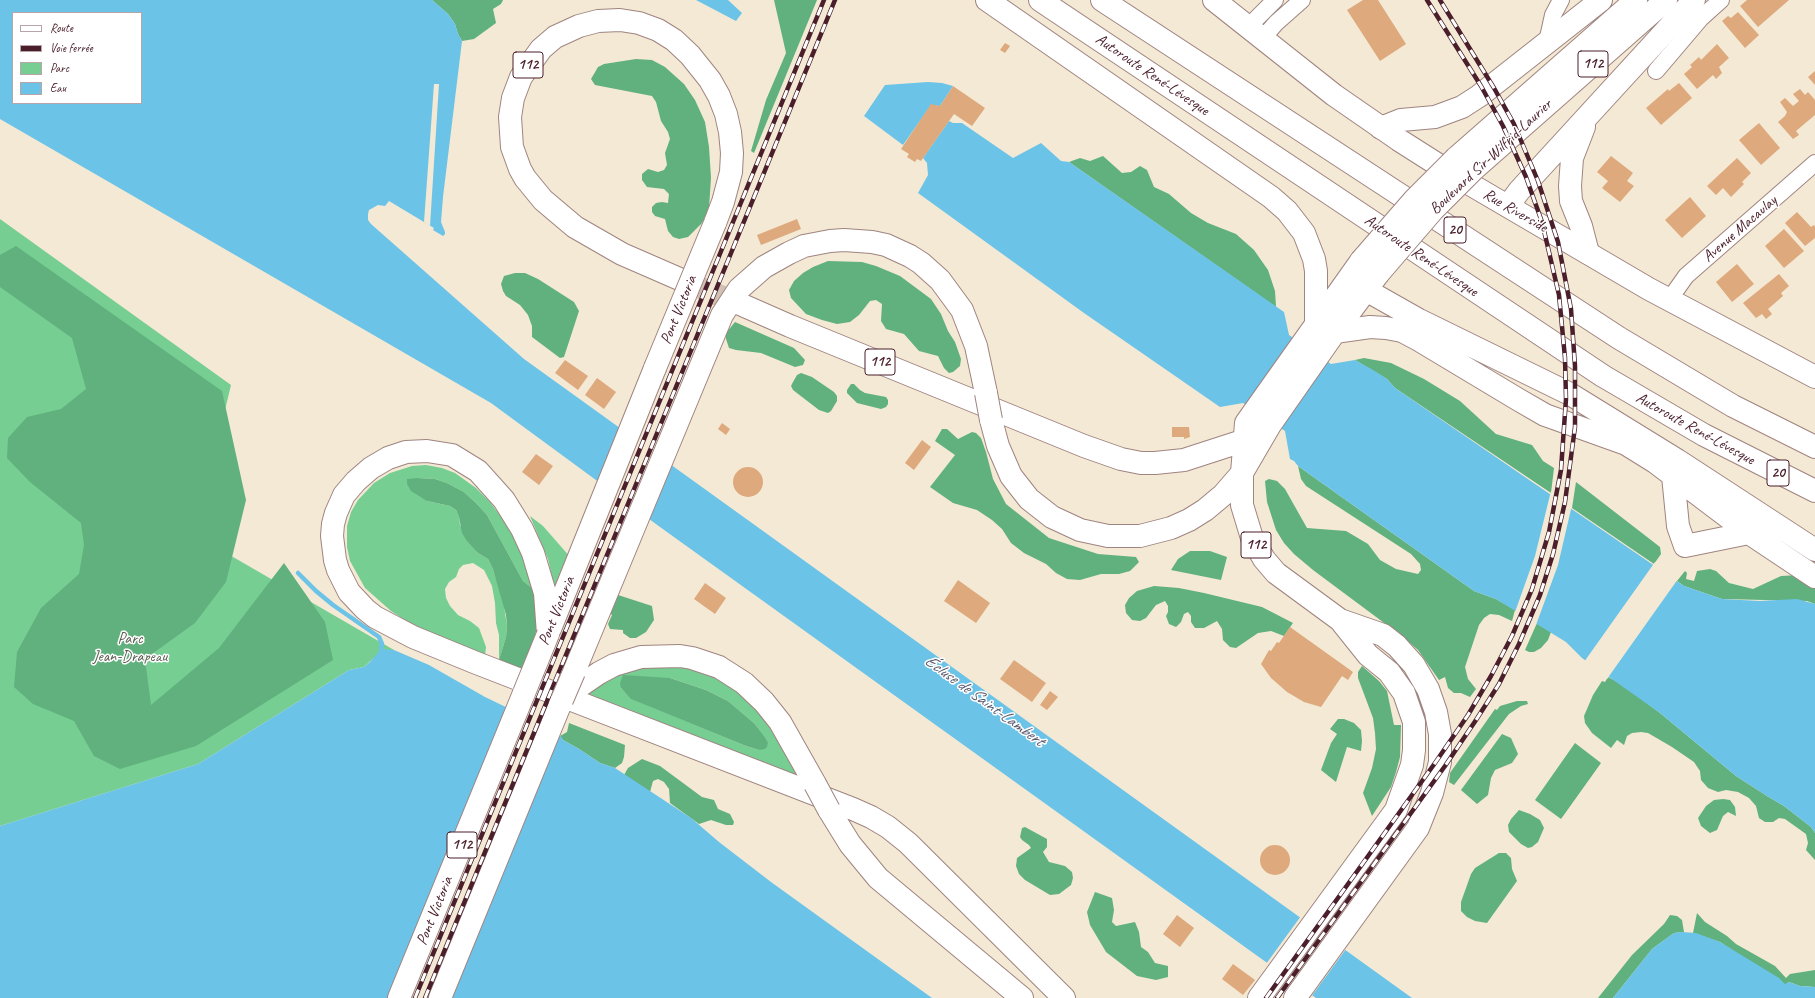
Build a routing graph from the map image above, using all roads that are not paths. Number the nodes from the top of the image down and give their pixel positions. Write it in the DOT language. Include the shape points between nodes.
graph roads {
  1 [pos="987,0"];
  2 [pos="1040,0"];
  3 [pos="1102,0"];
  4 [pos="1214,0"];
  5 [pos="1275,0"];
  6 [pos="1302,0"];
  7 [pos="1601,0"];
  8 [pos="1636,0"];
  9 [pos="1666,0"];
  10 [pos="1694,0"];
  11 [pos="1721,0"];
  12 [pos="1560,1"];
  13 [pos="1255,33"];
  14 [pos="1547,42"];
  15 [pos="1656,71"];
  16 [pos="1588,117"];
  17 [pos="1381,128"];
  18 [pos="1815,163"];
  19 [pos="1508,206"];
  20 [pos="1588,253"];
  21 [pos="1368,275"];
  22 [pos="684,281"];
  23 [pos="1669,300"];
  24 [pos="740,304"];
  25 [pos="1325,328"];
  26 [pos="1815,377"];
  27 [pos="1256,427"];
  28 [pos="1815,447"];
  29 [pos="1741,455"];
  30 [pos="1242,473"];
  31 [pos="1672,476"];
  32 [pos="1815,491"];
  33 [pos="1815,505"];
  34 [pos="1749,533"];
  35 [pos="1815,550"];
  36 [pos="1815,577"];
  37 [pos="1340,620"];
  38 [pos="548,634"];
  39 [pos="570,694"];
  40 [pos="1407,814"];
  41 [pos="399,998"];
  42 [pos="440,998"];
  43 [pos="1022,998"];
  44 [pos="1064,998"];
  45 [pos="1248,998"];
  46 [pos="1260,998"];
  47 [pos="1283,998"];
  48 [pos="1295,998"];
  1 -- 25 [label="main road" via="1288,211 1304,233 1314,259"];
  2 -- 29 [label="main road, Autoroute René-Lévesque / 20" via="1603,376 1673,419"];
  3 -- 28 [label="main road, 20" via="1620,338 1733,406"];
  4 -- 13 [label="main road, Rue Riverside"];
  5 -- 13 [label="street"];
  6 -- 13 [label="street" via="1276,23"];
  7 -- 14 [label="main road"];
  8 -- 21 [label="main road, Boulevard Sir-Wilfrid-Laurier / 112, bridge" via="1456,158 1415,199"];
  9 -- 21 [label="main road, Boulevard Sir-Wilfrid-Laurier / 112, bridge" via="1474,169"];
  10 -- 16 [label="main road"];
  11 -- 15 [label="street" via="1697,22"];
  12 -- 14 [label="street" via="1553,15"];
  13 -- 17 [label="main road, Rue Riverside" via="1306,74"];
  14 -- 17 [label="main road" via="1462,107 1435,117 1400,120"];
  16 -- 19 [label="main road"];
  16 -- 20 [label="main road" via="1574,150 1570,176 1571,201 1582,226"];
  17 -- 19 [label="main road, Rue Riverside"];
  18 -- 23 [label="street, Avenue Macaulay" via="1686,276"];
  19 -- 20 [label="main road, Rue Riverside"];
  20 -- 23 [label="main road, Rue Riverside"];
  21 -- 25 [label="main road, Boulevard Sir-Wilfrid-Laurier / 112"];
  21 -- 25 [label="main road, Boulevard Sir-Wilfrid-Laurier / 112"];
  21 -- 35 [label="main road" via="1419,320 1570,394"];
  22 -- 38 [label="main road, Pont Victoria / 112, bridge" via="622,254 575,227 542,200 516,159 512,147 510,117 513,98 521,76 540,49 561,33 598,21 620,20 658,30 674,40 687,52 715,88 729,128 732,153 723,202 715,223"];
  23 -- 26 [label="main road, Rue Riverside"];
  24 -- 27 [label="main road, 112" via="1121,459 1141,463 1190,459 1216,449"];
  25 -- 27 [label="main road, Boulevard Sir-Wilfrid-Laurier / 112"];
  25 -- 31 [label="main road" via="1378,327 1395,329 1410,335 1550,417 1626,444"];
  27 -- 30 [label="main road, Boulevard Sir-Wilfrid-Laurier / 112"];
  29 -- 32 [label="main road, Autoroute René-Lévesque / 20"];
  29 -- 33 [label="main road"];
  30 -- 37 [label="main road, Boulevard Sir-Wilfrid-Laurier / 112" via="1241,496 1244,516 1252,538 1264,559 1283,579"];
  30 -- 39 [label="main road, 112, bridge" via="1212,505 1181,524 1161,531 1135,537 1094,534 1052,517 1022,491 1011,476 991,420 976,346 967,321 940,280 922,263 898,250 872,242 844,240 816,243 789,253 764,267 743,284 725,309"];
  31 -- 34 [label="main road"];
  31 -- 34 [label="main road" via="1678,526 1685,546"];
  34 -- 36 [label="main road"];
  37 -- 40 [label="main road" via="1368,655 1392,677 1405,697 1411,713 1414,750 1406,783"];
  37 -- 40 [label="main road" via="1383,635 1390,640 1409,659 1428,689 1439,723 1441,748 1438,772"];
  38 -- 41 [label="main road, Pont Victoria / 112, bridge"];
  38 -- 44 [label="main road" via="546,600 533,553 514,515 478,470 452,455 426,451 396,454 367,471 340,502 332,536 338,570 349,592 376,617 413,637 474,662 854,808 871,817 908,843"];
  39 -- 42 [label="main road, 112"];
  39 -- 43 [label="main road, bridge" via="599,672 614,665 641,657 669,655 692,658 719,667 744,682 780,722 850,844 878,878"];
  40 -- 45 [label="main road"];
  40 -- 46 [label="main road"];
  40 -- 47 [label="main road"];
  40 -- 48 [label="main road"];
}
